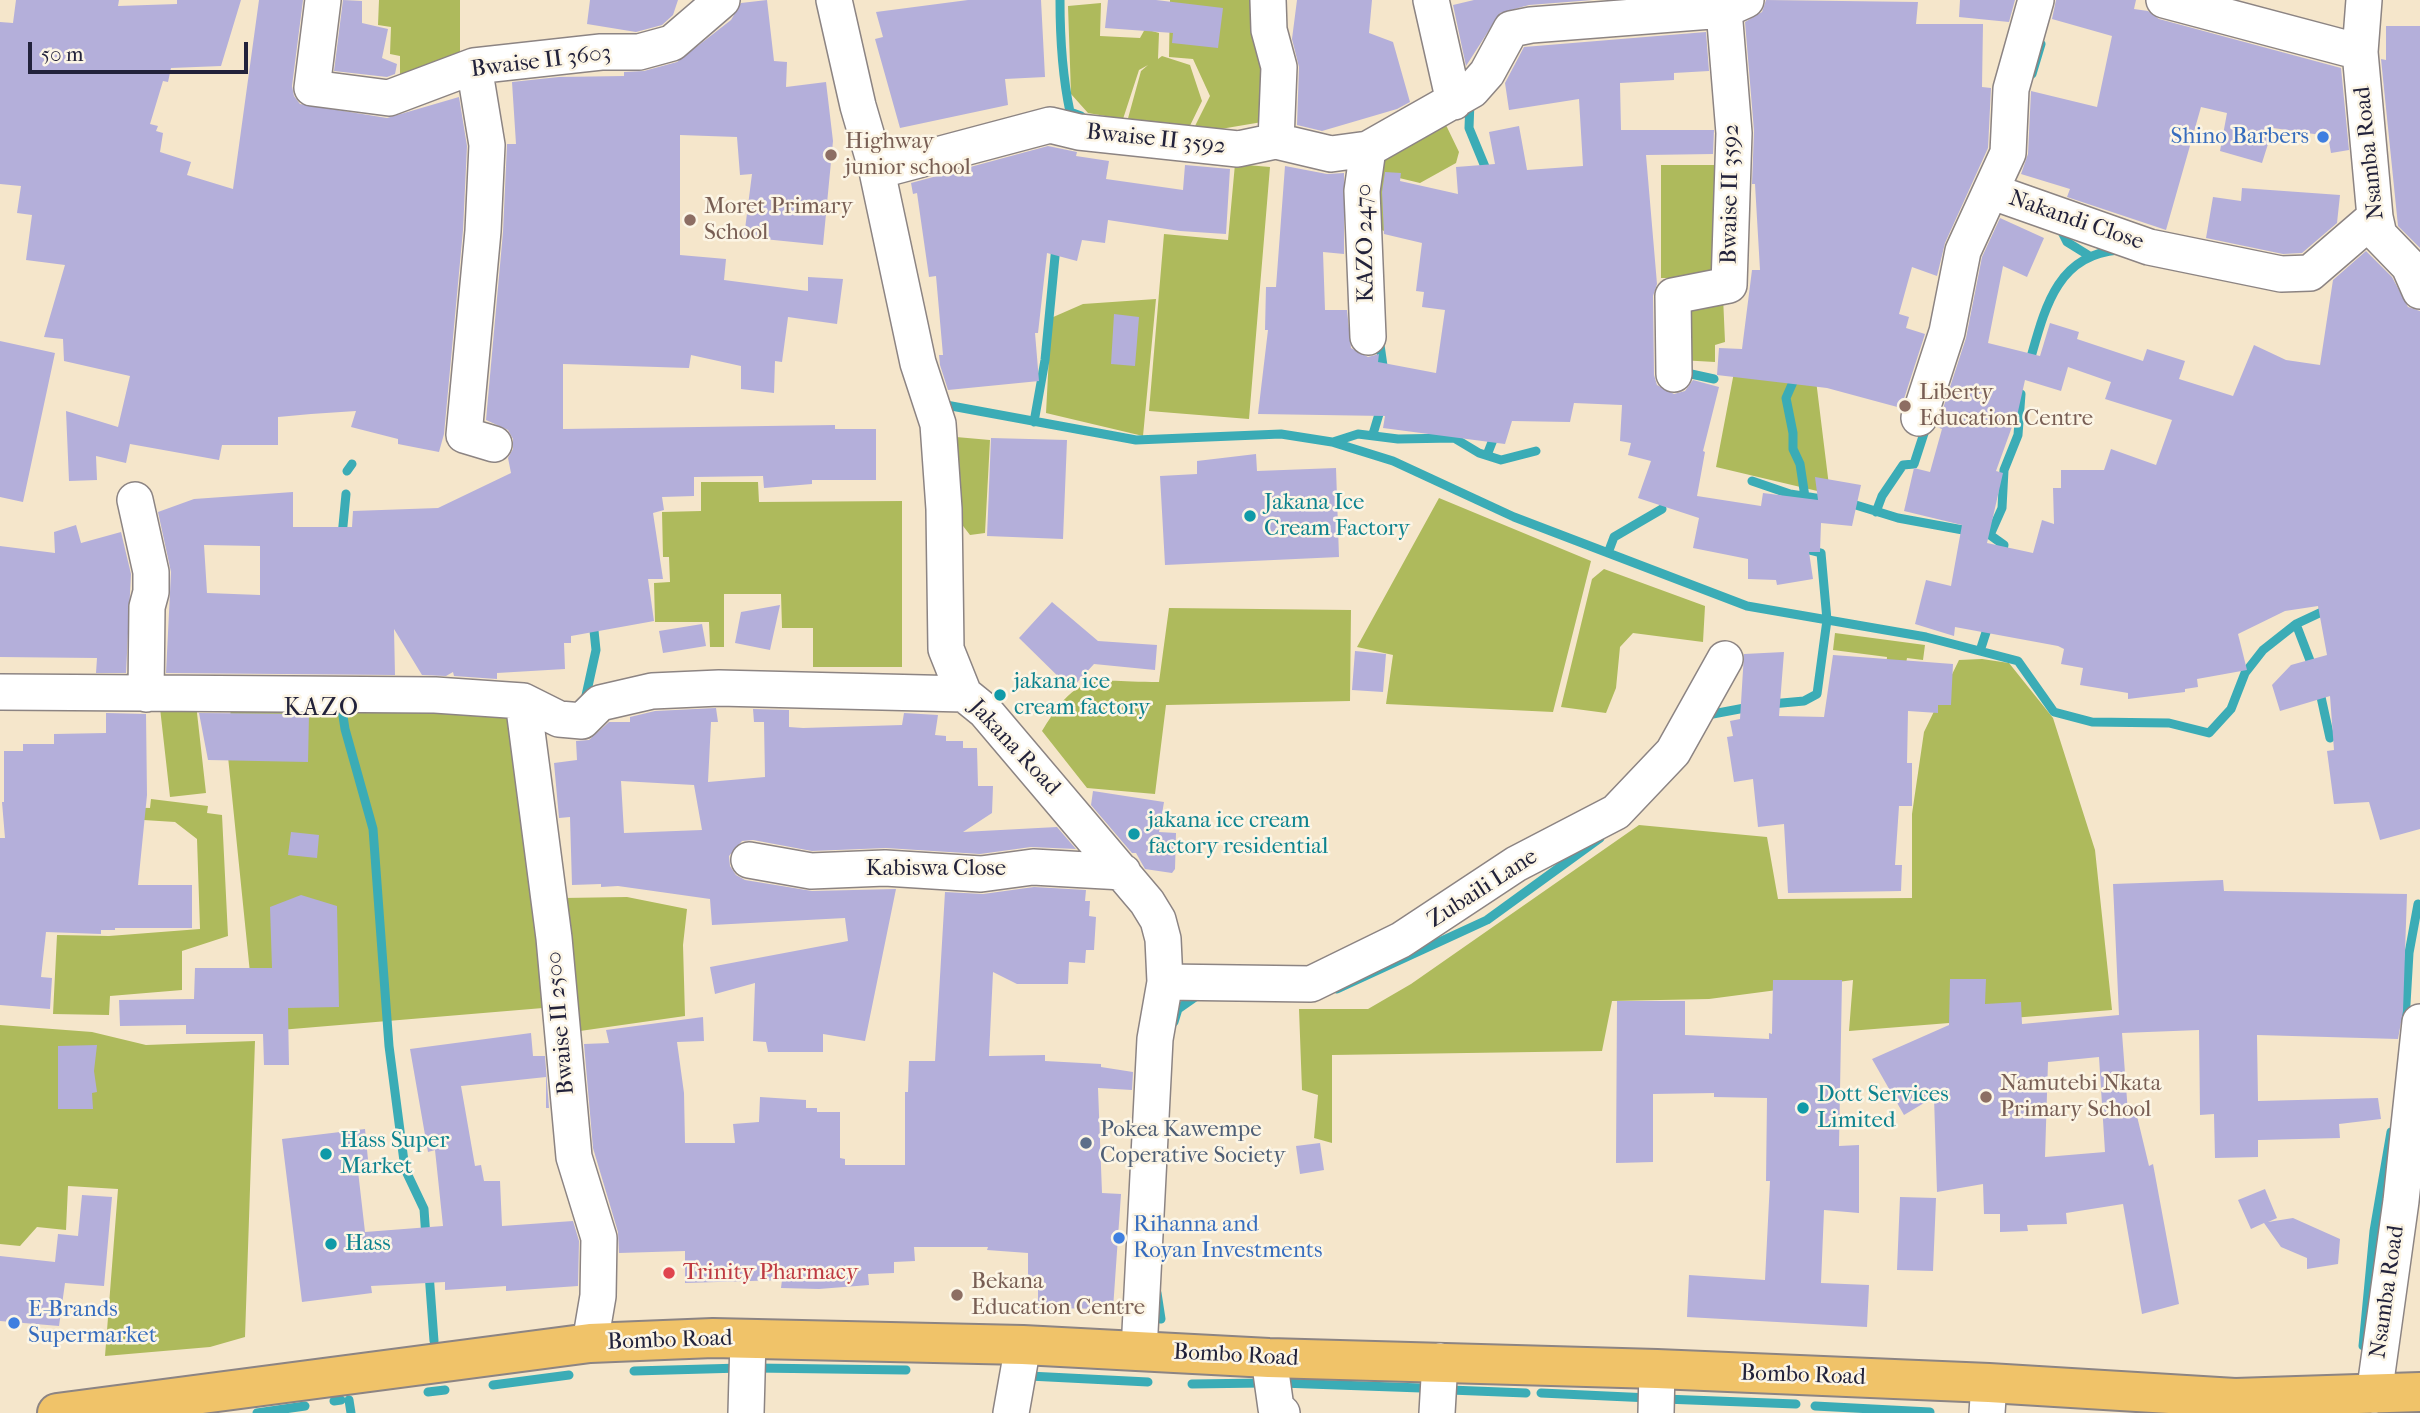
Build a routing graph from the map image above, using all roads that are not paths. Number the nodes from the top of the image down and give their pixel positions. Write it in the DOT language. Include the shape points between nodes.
graph roads {
  1 [pos="323,0"];
  2 [pos="722,0"];
  3 [pos="834,0"];
  4 [pos="1268,0"];
  5 [pos="1431,0"];
  6 [pos="2036,0"];
  7 [pos="2164,0"];
  8 [pos="2364,0"];
  9 [pos="1735,5"];
  10 [pos="2360,52"];
  11 [pos="474,66"];
  12 [pos="1454,102"];
  13 [pos="1276,141"];
  14 [pos="1368,149"];
  15 [pos="877,171"];
  16 [pos="1993,192"];
  17 [pos="2375,218"];
  18 [pos="2420,291"];
  19 [pos="1368,337"];
  20 [pos="1674,374"];
  21 [pos="1919,418"];
  22 [pos="479,440"];
  23 [pos="135,500"];
  24 [pos="1725,659"];
  25 [pos="0,692"];
  26 [pos="146,694"];
  27 [pos="964,694"];
  28 [pos="523,701"];
  29 [pos="748,860"];
  30 [pos="1124,872"];
  31 [pos="1165,982"];
  32 [pos="2420,1022"];
  33 [pos="748,1339"];
  34 [pos="590,1343"];
  35 [pos="1023,1345"];
  36 [pos="1139,1351"];
  37 [pos="1269,1359"];
  38 [pos="1440,1361"];
  39 [pos="1657,1369"];
  40 [pos="1988,1398"];
  41 [pos="2401,1398"];
  42 [pos="57,1413"];
  43 [pos="746,1413"];
  44 [pos="1011,1413"];
  45 [pos="1282,1413"];
  46 [pos="1437,1413"];
  47 [pos="1657,1413"];
  1 -- 11 [label="street, Bwaise II 3603" via="312,88 389,98"];
  2 -- 11 [label="street, Bwaise II 3603" via="672,43 639,52"];
  3 -- 15 [label="street, Jakana Road"];
  4 -- 13 [label="street" via="1269,30 1279,67"];
  5 -- 12 [label="street"];
  6 -- 16 [label="street" via="2011,89 2008,153"];
  7 -- 10 [label="street"];
  8 -- 10 [label="street, Nsamba Road"];
  9 -- 12 [label="street, Bwaise II 3592" via="1511,29 1487,73"];
  9 -- 20 [label="street, Bwaise II 3592" via="1729,285 1673,296"];
  10 -- 17 [label="street, Nsamba Road"];
  11 -- 22 [label="street" via="487,145"];
  12 -- 14 [label="street, Bwaise II 3592"];
  13 -- 14 [label="street, Bwaise II 3592" via="1331,154"];
  13 -- 15 [label="street, Bwaise II 3592" via="1238,149 1050,125"];
  14 -- 19 [label="street, KAZO 2470" via="1362,191"];
  15 -- 27 [label="street, Jakana Road" via="918,363 938,424 946,649"];
  16 -- 17 [label="street, Nakandi Close" via="2149,247 2281,274 2309,273"];
  16 -- 21 [label="street, Nakandi Close" via="1963,251 1947,332"];
  17 -- 18 [label="street, Nsamba Road" via="2379,235 2409,266"];
  23 -- 26 [label="street" via="151,572"];
  24 -- 31 [label="street, Zubaili Lane" via="1673,752 1616,812 1516,864 1430,923 1311,984"];
  25 -- 26 [label="street"];
  26 -- 28 [label="street" via="435,695"];
  27 -- 28 [label="street" via="719,688 652,691 600,703 582,721 559,719"];
  27 -- 30 [label="street, Jakana Road" via="985,711"];
  28 -- 34 [label="street, Bwaise II 2500" via="554,938 573,1157 599,1238 598,1296"];
  29 -- 30 [label="street, Kabiswa Close" via="811,871 885,868 982,874 1032,867"];
  30 -- 31 [label="street, Jakana Road" via="1158,920 1166,957"];
  31 -- 36 [label="street, Jakana Road" via="1155,1039"];
  32 -- 41 [label="street, Nsamba Road" via="2401,1201"];
  33 -- 34 [label="main road, Bombo Road"];
  33 -- 35 [label="main road, Bombo Road"];
  33 -- 43 [label="street"];
  34 -- 42 [label="main road, Bombo Road"];
  35 -- 36 [label="main road, Bombo Road"];
  35 -- 44 [label="street"];
  36 -- 37 [label="main road, Bombo Road"];
  37 -- 38 [label="main road, Bombo Road"];
  37 -- 45 [label="street" via="1276,1408"];
  38 -- 39 [label="main road, Bombo Road"];
  38 -- 46 [label="street"];
  39 -- 40 [label="main road, Bombo Road"];
  39 -- 47 [label="street"];
  40 -- 41 [label="main road, Bombo Road"];
}
